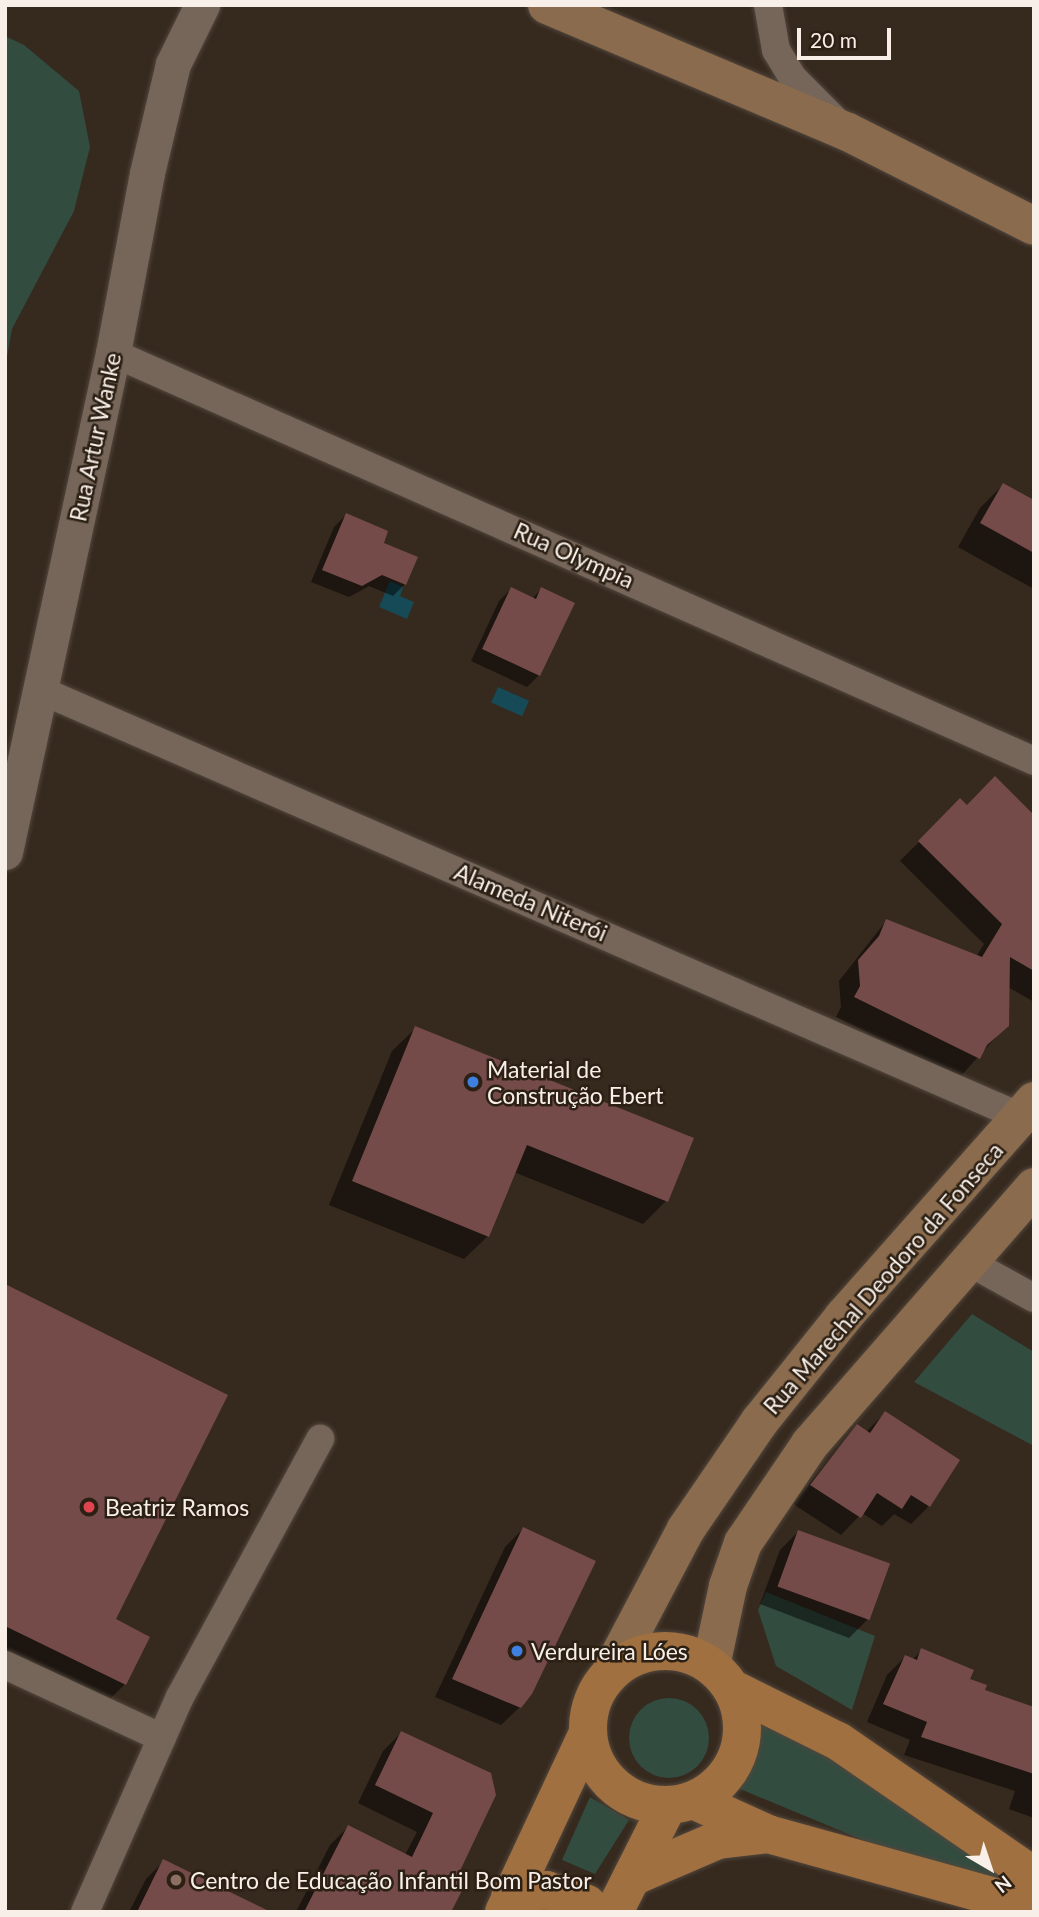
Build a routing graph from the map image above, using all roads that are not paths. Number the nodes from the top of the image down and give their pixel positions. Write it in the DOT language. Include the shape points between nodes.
graph roads {
  1 [pos="547,5"];
  2 [pos="768,5"];
  3 [pos="193,12"];
  4 [pos="848,132"];
  5 [pos="904,164"];
  6 [pos="1034,226"];
  7 [pos="1034,232"];
  8 [pos="113,353"];
  9 [pos="40,690"];
  10 [pos="1034,761"];
  11 [pos="5,852"];
  12 [pos="1027,1109"];
  13 [pos="1034,1187"];
  14 [pos="970,1262"];
  15 [pos="1034,1298"];
  16 [pos="814,1353"];
  17 [pos="861,1381"];
  18 [pos="320,1439"];
  19 [pos="5,1665"];
  20 [pos="610,1675"];
  21 [pos="721,1677"];
  22 [pos="588,1733"];
  23 [pos="162,1738"];
  24 [pos="680,1803"];
  25 [pos="768,1834"];
  26 [pos="1034,1876"];
  27 [pos="632,1877"];
  28 [pos="507,1904"];
  29 [pos="1034,1908"];
  30 [pos="85,1912"];
  31 [pos="594,1912"];
  32 [pos="614,1912"];
  1 -- 4 [label="main road"];
  2 -- 4 [label="street" via="776,50 793,78"];
  3 -- 8 [label="street, Rua Artur Wanke" via="173,64 147,173"];
  4 -- 5 [label="main road"];
  5 -- 6 [label="main road"];
  5 -- 7 [label="street"];
  8 -- 9 [label="street, Rua Artur Wanke"];
  8 -- 10 [label="street, Rua Olympia"];
  9 -- 11 [label="street, Rua Artur Wanke"];
  9 -- 12 [label="street, Alameda Niterói"];
  12 -- 16 [label="main road, Rua Marechal Deodoro da Fonseca"];
  13 -- 14 [label="main road"];
  14 -- 15 [label="street"];
  14 -- 17 [label="main road"];
  16 -- 17 [label="main road"];
  16 -- 20 [label="main road, Rua Marechal Deodoro da Fonseca" via="686,1529"];
  17 -- 21 [label="main road" via="810,1444 743,1543 728,1586"];
  18 -- 23 [label="street"];
  19 -- 23 [label="street"];
  20 -- 21 [label="main road" via="632,1658 658,1651 686,1654"];
  20 -- 22 [label="main road" via="592,1701"];
  21 -- 24 [label="main road" via="742,1720 738,1753 720,1781"];
  21 -- 26 [label="main road" via="838,1741"];
  22 -- 24 [label="main road" via="593,1756 605,1777 622,1793 644,1803"];
  22 -- 28 [label="main road"];
  23 -- 30 [label="street"];
  24 -- 25 [label="main road"];
  24 -- 27 [label="main road"];
  25 -- 27 [label="main road" via="718,1840"];
  25 -- 29 [label="main road"];
  27 -- 32 [label="main road"];
  28 -- 31 [label="main road" via="546,1890 587,1904"];
}
